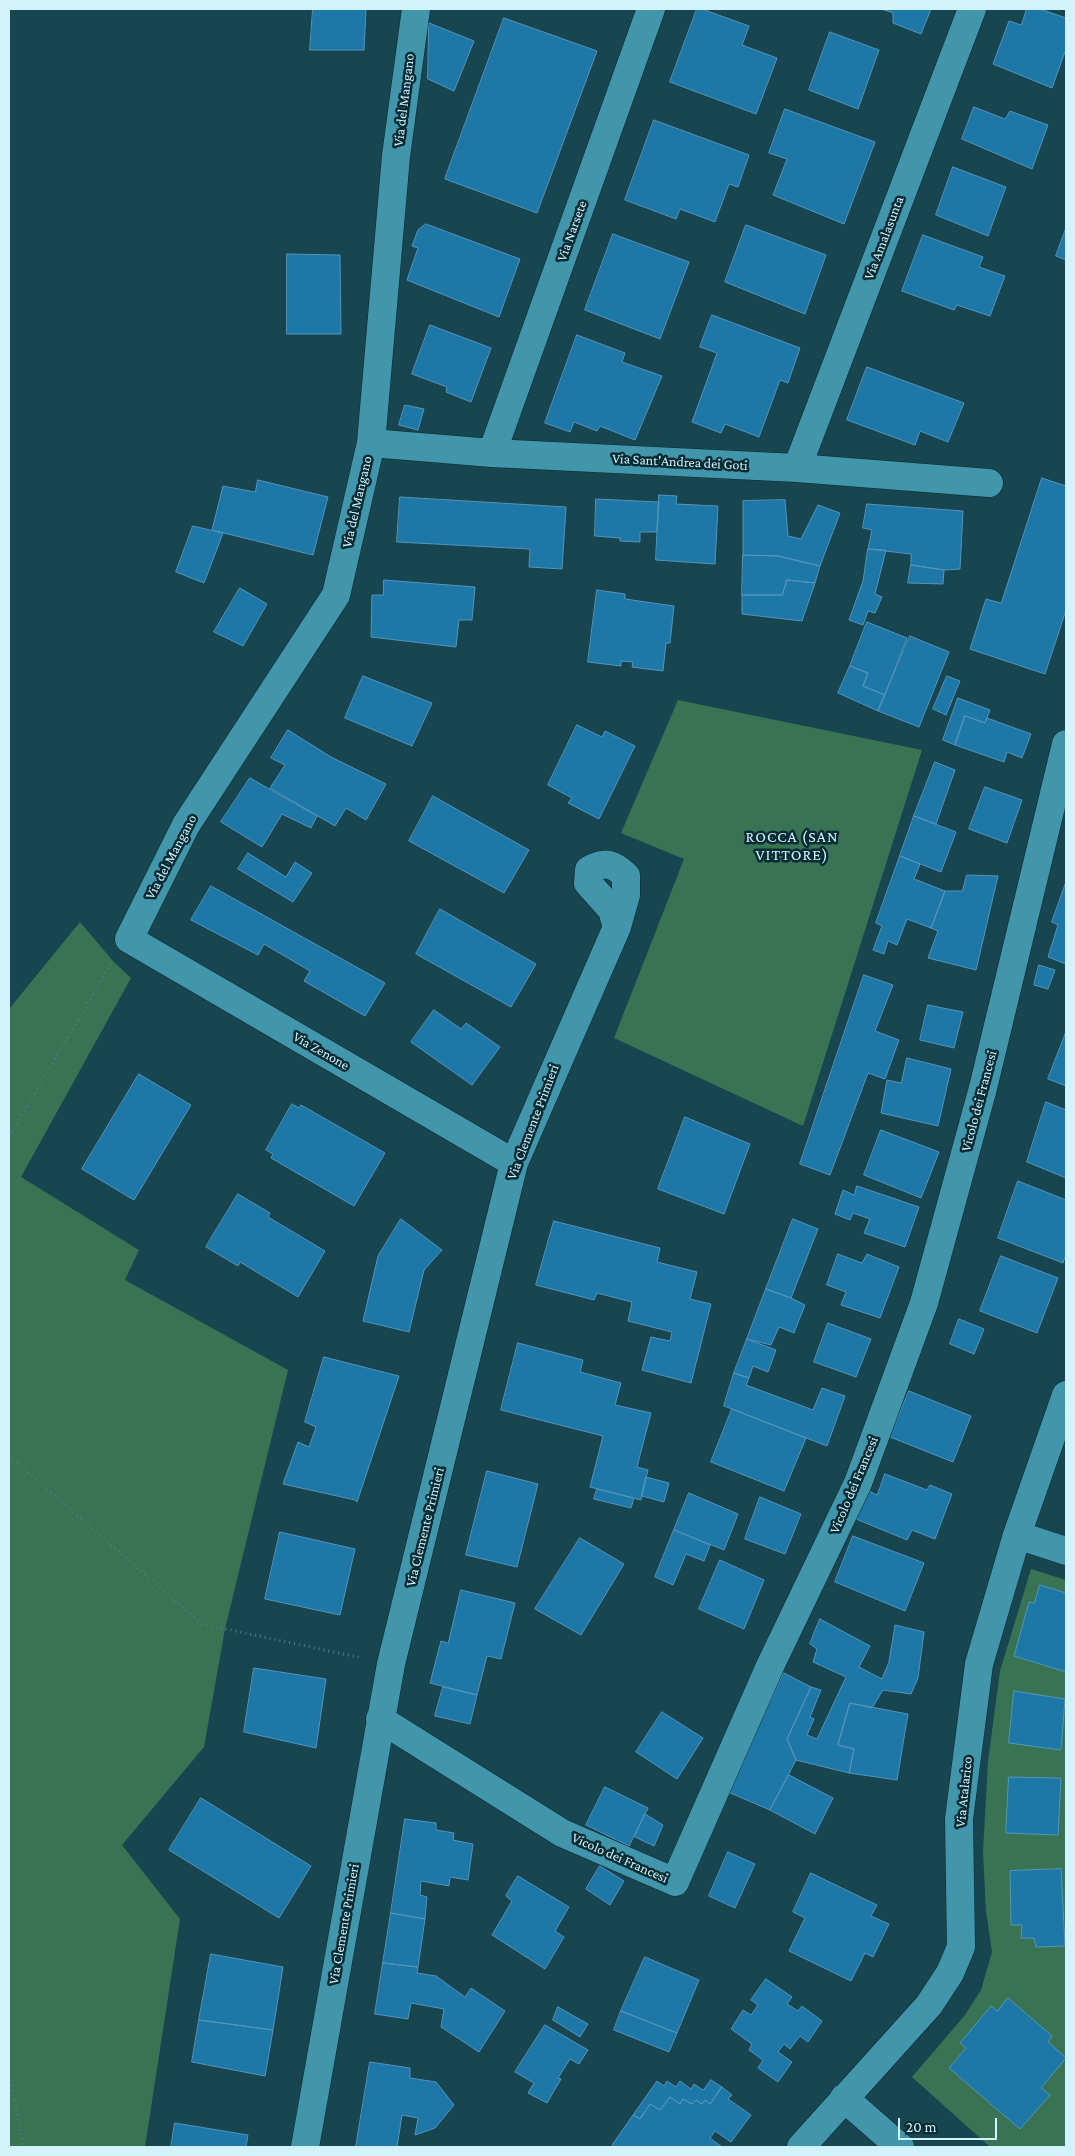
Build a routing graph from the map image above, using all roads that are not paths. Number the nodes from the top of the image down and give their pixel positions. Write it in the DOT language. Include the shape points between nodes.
graph roads {
  1 [pos="416,9"];
  2 [pos="651,9"];
  3 [pos="972,9"];
  4 [pos="372,443"];
  5 [pos="492,453"];
  6 [pos="797,468"];
  7 [pos="989,483"];
  8 [pos="1066,744"];
  9 [pos="1060,794"];
  10 [pos="617,927"];
  11 [pos="129,939"];
  12 [pos="514,1163"];
  13 [pos="1066,1395"];
  14 [pos="1017,1535"];
  15 [pos="1066,1551"];
  16 [pos="380,1719"];
  17 [pos="844,2098"];
  18 [pos="305,2147"];
  19 [pos="801,2147"];
  20 [pos="900,2147"];
  1 -- 4 [label="street, Via del Mangano" via="396,156"];
  2 -- 5 [label="street, Via Narsete"];
  3 -- 6 [label="street, Via Amalasunta"];
  4 -- 5 [label="street, Via Sant'Andrea dei Goti"];
  4 -- 11 [label="street, Via del Mangano" via="336,595 186,825"];
  5 -- 6 [label="street, Via Sant'Andrea dei Goti"];
  6 -- 7 [label="street, Via Sant'Andrea dei Goti"];
  8 -- 9 [label="street, Vicolo dei Francesi"];
  9 -- 16 [label="street, Vicolo dei Francesi" via="924,1303 858,1483 767,1673 675,1882 562,1833"];
  10 -- 12 [label="street, Via Clemente Primieri"];
  11 -- 12 [label="street, Via Zenone"];
  12 -- 16 [label="street, Via Clemente Primieri"];
  13 -- 14 [label="street, Via Atalarico"];
  14 -- 15 [label="street"];
  14 -- 17 [label="street, Via Atalarico" via="979,1664 959,1819 961,1947 950,1973 929,2005"];
  16 -- 18 [label="street, Via Clemente Primieri"];
  17 -- 19 [label="street, Via Atalarico"];
  17 -- 20 [label="street"];
}
